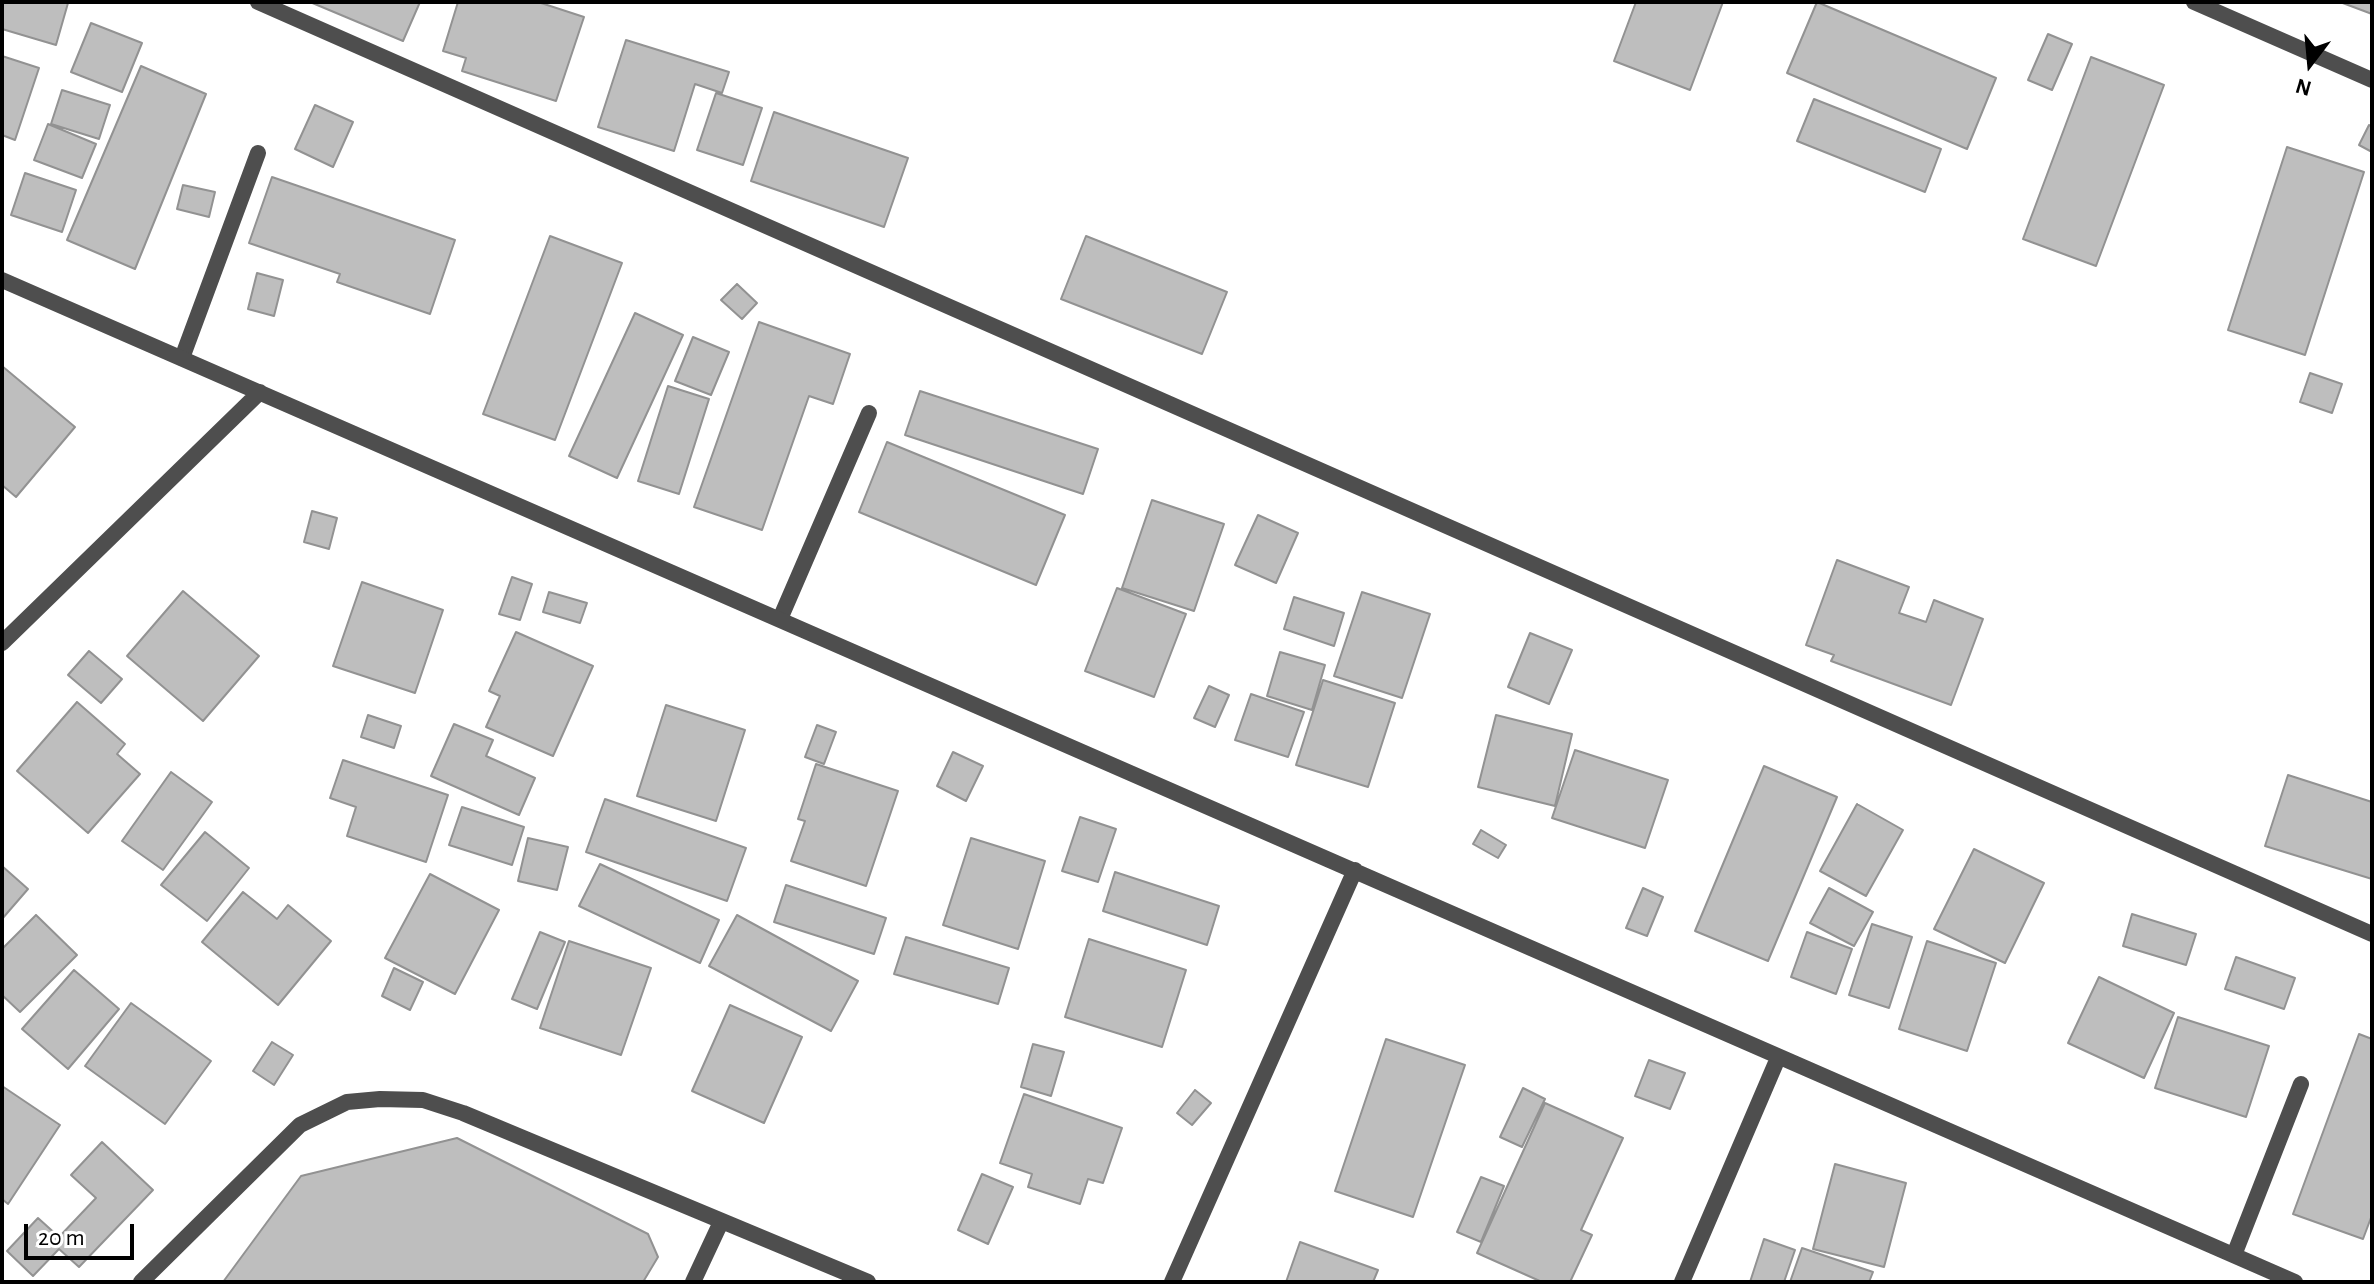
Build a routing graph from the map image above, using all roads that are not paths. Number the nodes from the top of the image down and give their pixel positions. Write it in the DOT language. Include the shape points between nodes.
graph roads {
  1 [pos="258,2"];
  2 [pos="2194,2"];
  3 [pos="2372,80"];
  4 [pos="258,153"];
  5 [pos="2,280"];
  6 [pos="182,358"];
  7 [pos="260,392"];
  8 [pos="869,413"];
  9 [pos="780,619"];
  10 [pos="2,643"];
  11 [pos="1355,870"];
  12 [pos="2372,934"];
  13 [pos="1778,1058"];
  14 [pos="2301,1084"];
  15 [pos="721,1222"];
  16 [pos="2234,1255"];
  17 [pos="141,1282"];
  18 [pos="693,1282"];
  19 [pos="868,1282"];
  20 [pos="1172,1282"];
  21 [pos="1682,1282"];
  22 [pos="2295,1282"];
  1 -- 12 [label="street"];
  2 -- 3 [label="street"];
  4 -- 6 [label="street"];
  5 -- 6 [label="street"];
  6 -- 7 [label="street"];
  7 -- 9 [label="street"];
  7 -- 10 [label="street"];
  8 -- 9 [label="street"];
  9 -- 11 [label="street"];
  11 -- 13 [label="street"];
  11 -- 20 [label="street"];
  13 -- 16 [label="street"];
  13 -- 21 [label="street"];
  14 -- 16 [label="street"];
  15 -- 17 [label="street" via="423,1100 347,1102 300,1125"];
  15 -- 18 [label="street"];
  15 -- 19 [label="street"];
  16 -- 22 [label="street"];
}
